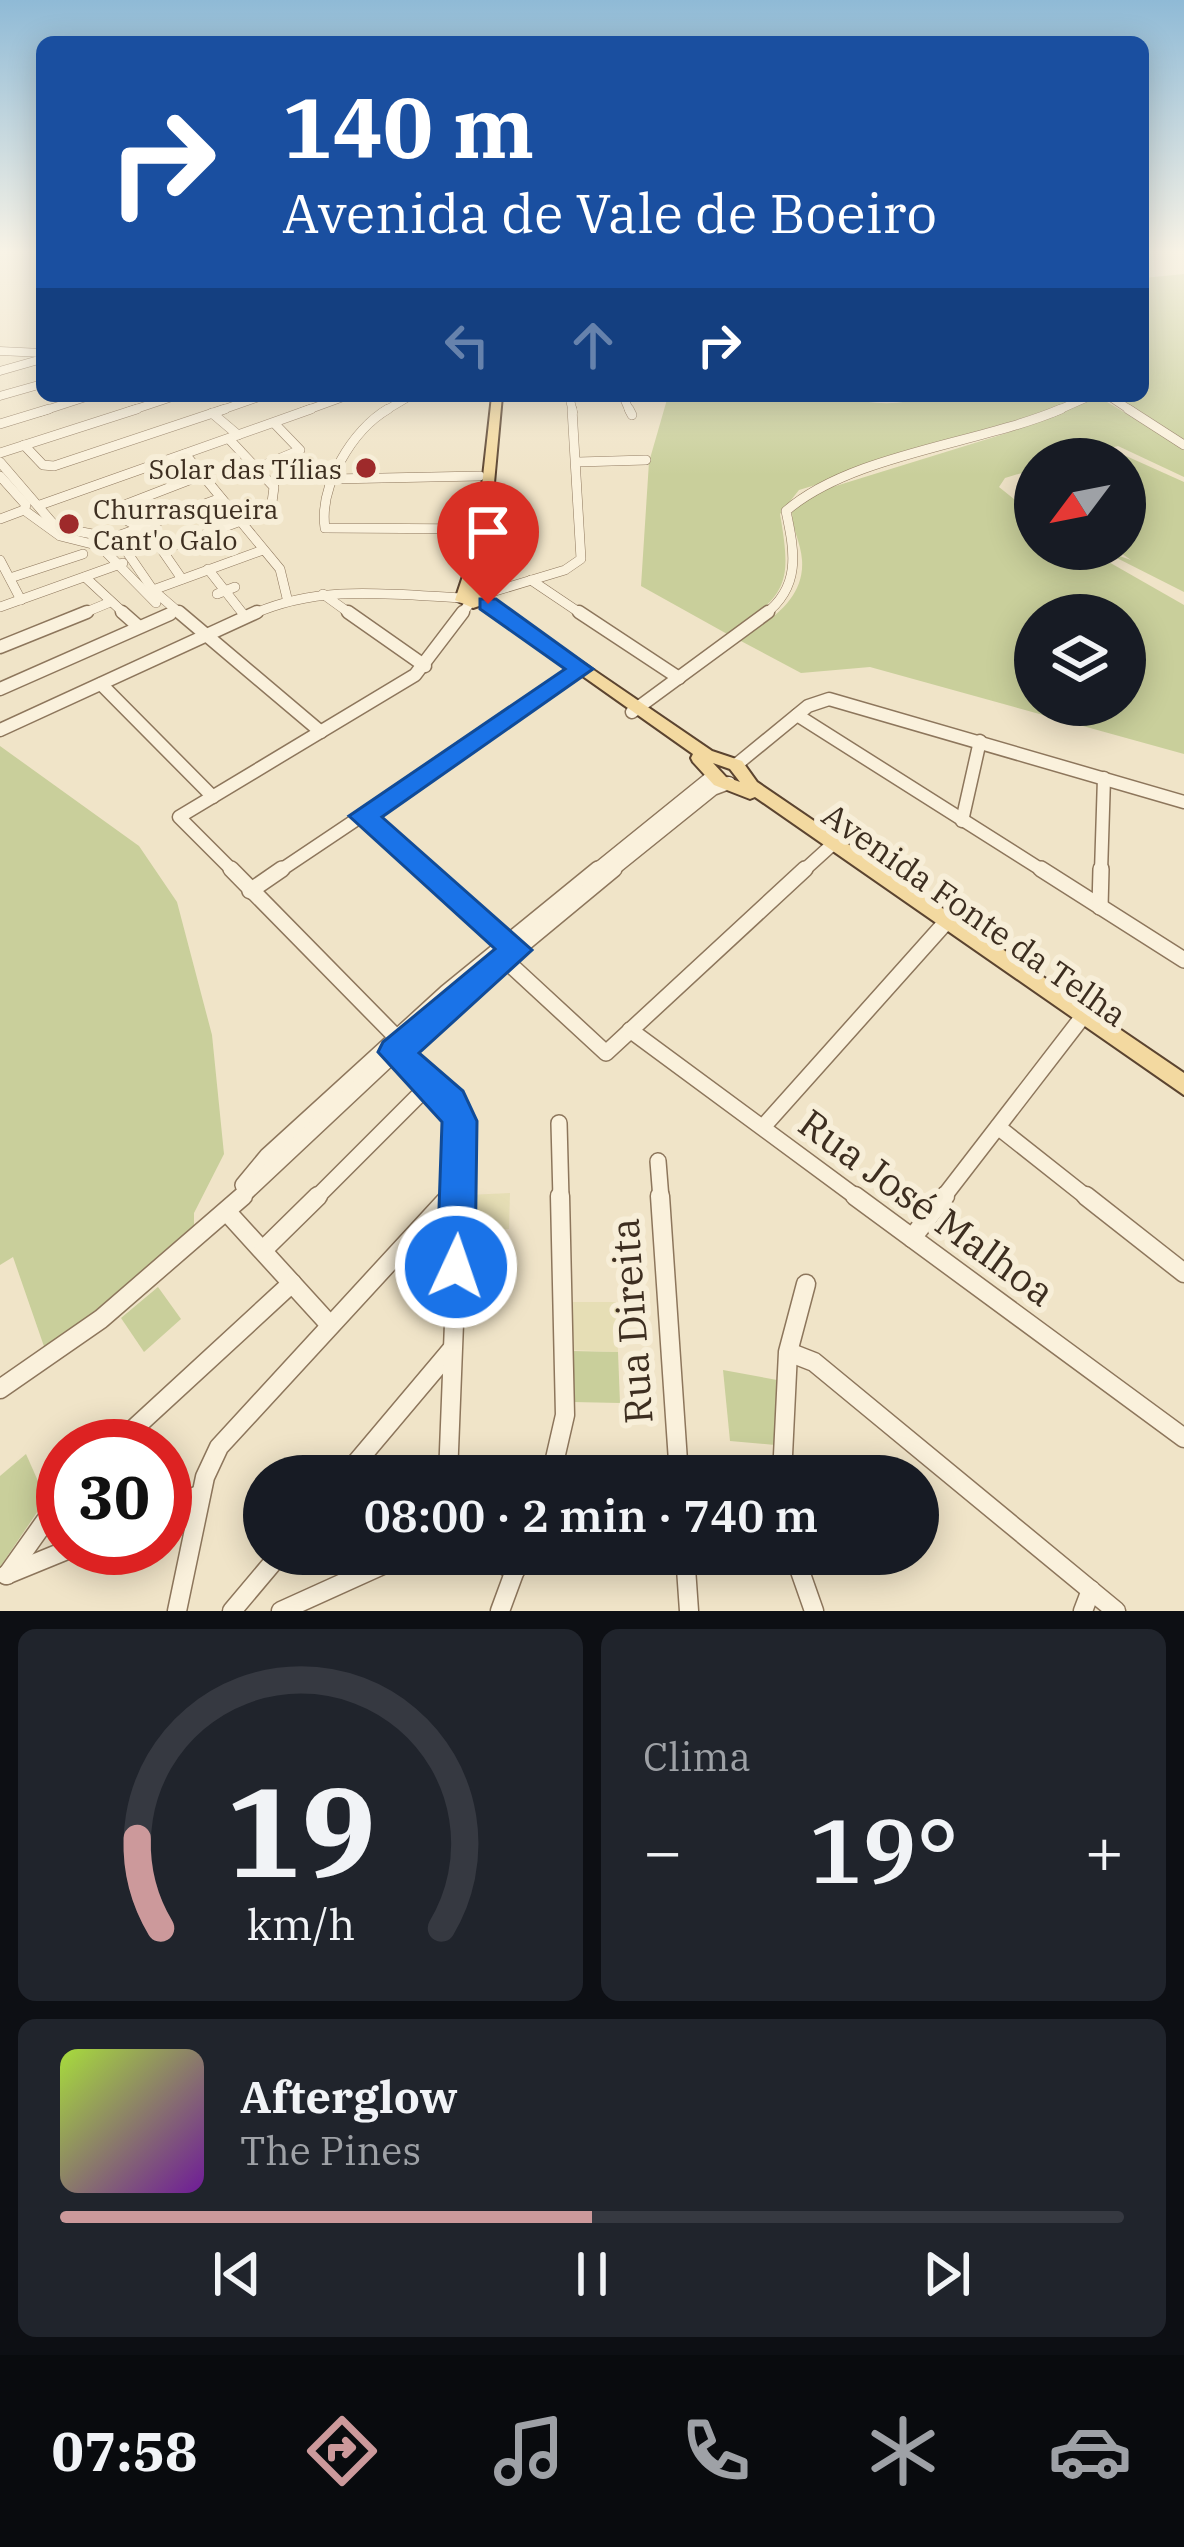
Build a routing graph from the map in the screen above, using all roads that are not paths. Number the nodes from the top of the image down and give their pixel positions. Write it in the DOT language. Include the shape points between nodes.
graph roads {
  1 [pos="0,351"];
  2 [pos="36,356"];
  3 [pos="36,356"];
  4 [pos="0,371"];
  5 [pos="36,386"];
  6 [pos="0,395"];
  7 [pos="70,402"];
  8 [pos="157,402"];
  9 [pos="244,402"];
  10 [pos="330,402"];
  11 [pos="400,402"];
  12 [pos="492,402"];
  13 [pos="492,402"];
  14 [pos="569,402"];
  15 [pos="626,402"];
  16 [pos="1075,402"];
  17 [pos="1117,402"];
  18 [pos="212,413"];
  19 [pos="119,415"];
  20 [pos="632,415"];
  21 [pos="19,418"];
  22 [pos="274,423"];
  23 [pos="0,424"];
  24 [pos="140,437"];
  25 [pos="234,437"];
  26 [pos="38,440"];
  27 [pos="25,445"];
  28 [pos="1184,445"];
  29 [pos="0,453"];
  30 [pos="185,454"];
  31 [pos="646,460"];
  32 [pos="0,462"];
  33 [pos="578,462"];
  34 [pos="257,468"];
  35 [pos="202,475"];
  36 [pos="0,476"];
  37 [pos="480,476"];
  38 [pos="333,479"];
  39 [pos="220,498"];
  40 [pos="33,507"];
  41 [pos="0,519"];
  42 [pos="241,523"];
  43 [pos="143,528"];
  44 [pos="479,529"];
  45 [pos="115,537"];
  46 [pos="162,550"];
  47 [pos="263,550"];
  48 [pos="83,554"];
  49 [pos="0,560"];
  50 [pos="133,560"];
  51 [pos="116,566"];
  52 [pos="208,569"];
  53 [pos="85,577"];
  54 [pos="10,578"];
  55 [pos="182,579"];
  56 [pos="531,580"];
  57 [pos="153,590"];
  58 [pos="321,592"];
  59 [pos="473,597"];
  60 [pos="287,598"];
  61 [pos="21,600"];
  62 [pos="108,603"];
  63 [pos="0,607"];
  64 [pos="170,614"];
  65 [pos="244,615"];
  66 [pos="139,628"];
  67 [pos="203,635"];
  68 [pos="0,647"];
  69 [pos="425,666"];
  70 [pos="579,671"];
  71 [pos="679,678"];
  72 [pos="101,684"];
  73 [pos="0,689"];
  74 [pos="635,710"];
  75 [pos="797,715"];
  76 [pos="0,730"];
  77 [pos="321,731"];
  78 [pos="980,741"];
  79 [pos="727,774"];
  80 [pos="1104,778"];
  81 [pos="213,796"];
  82 [pos="1184,802"];
  83 [pos="363,816"];
  84 [pos="962,820"];
  85 [pos="831,845"];
  86 [pos="250,891"];
  87 [pos="1100,908"];
  88 [pos="945,924"];
  89 [pos="507,951"];
  90 [pos="1184,960"];
  91 [pos="1081,1018"];
  92 [pos="630,1030"];
  93 [pos="395,1045"];
  94 [pos="430,1083"];
  95 [pos="1184,1084"];
  96 [pos="1184,1095"];
  97 [pos="559,1123"];
  98 [pos="763,1127"];
  99 [pos="998,1127"];
  100 [pos="658,1161"];
  101 [pos="460,1184"];
  102 [pos="226,1212"];
  103 [pos="912,1238"];
  104 [pos="263,1250"];
  105 [pos="1184,1273"];
  106 [pos="292,1283"];
  107 [pos="806,1284"];
  108 [pos="330,1325"];
  109 [pos="452,1348"];
  110 [pos="791,1353"];
  111 [pos="0,1389"];
  112 [pos="144,1419"];
  113 [pos="1184,1438"];
  114 [pos="363,1455"];
  115 [pos="449,1455"];
  116 [pos="556,1455"];
  117 [pos="678,1455"];
  118 [pos="784,1455"];
  119 [pos="201,1494"];
  120 [pos="192,1498"];
  121 [pos="36,1533"];
  122 [pos="36,1563"];
  123 [pos="262,1575"];
  124 [pos="361,1575"];
  125 [pos="514,1575"];
  126 [pos="686,1575"];
  127 [pos="801,1575"];
  128 [pos="4,1576"];
  129 [pos="1086,1600"];
  130 [pos="177,1611"];
  131 [pos="232,1611"];
  132 [pos="281,1611"];
  133 [pos="500,1611"];
  134 [pos="689,1611"];
  135 [pos="814,1611"];
  136 [pos="1116,1611"];
  1 -- 2 [label="street"];
  3 -- 4 [label="street"];
  5 -- 6 [label="street"];
  7 -- 21 [label="street"];
  8 -- 19 [label="street"];
  9 -- 18 [label="street"];
  10 -- 22 [label="street"];
  11 -- 38 [label="street" via="365,422"];
  12 -- 37 [label="main road"];
  13 -- 44 [label="main road"];
  14 -- 33 [label="street"];
  15 -- 20 [label="street"];
  16 -- 71 [label="street" via="794,501 786,511 796,560 785,599"];
  17 -- 28 [label="street"];
  18 -- 24 [label="street"];
  18 -- 25 [label="street"];
  19 -- 24 [label="street"];
  19 -- 26 [label="street"];
  21 -- 23 [label="street"];
  21 -- 26 [label="street"];
  22 -- 25 [label="street"];
  22 -- 34 [label="street" via="300,450"];
  24 -- 27 [label="street" via="47,467"];
  25 -- 30 [label="street"];
  25 -- 34 [label="street"];
  26 -- 27 [label="street"];
  27 -- 29 [label="street"];
  30 -- 35 [label="street"];
  30 -- 40 [label="street"];
  31 -- 33 [label="street"];
  32 -- 40 [label="street"];
  33 -- 56 [label="street" via="580,559"];
  34 -- 42 [label="street" via="274,488 271,510"];
  35 -- 39 [label="street"];
  35 -- 43 [label="street" via="110,511"];
  36 -- 40 [label="street"];
  37 -- 38 [label="street"];
  37 -- 44 [label="main road"];
  38 -- 44 [label="street" via="321,502 325,528"];
  39 -- 42 [label="street"];
  39 -- 43 [label="street"];
  40 -- 41 [label="street"];
  40 -- 45 [label="street" via="59,528"];
  40 -- 51 [label="street" via="54,536 100,546"];
  42 -- 46 [label="street"];
  42 -- 47 [label="street"];
  43 -- 45 [label="street"];
  43 -- 46 [label="street"];
  44 -- 59 [label="main road"];
  45 -- 50 [label="street"];
  46 -- 55 [label="street"];
  47 -- 52 [label="street"];
  47 -- 60 [label="street" via="282,573"];
  48 -- 54 [label="street"];
  49 -- 54 [label="street"];
  50 -- 51 [label="street"];
  50 -- 57 [label="street"];
  51 -- 53 [label="street"];
  51 -- 64 [label="street"];
  52 -- 55 [label="street"];
  52 -- 65 [label="street"];
  53 -- 61 [label="street"];
  53 -- 62 [label="street"];
  54 -- 61 [label="street"];
  55 -- 57 [label="street"];
  56 -- 59 [label="street"];
  56 -- 71 [label="street"];
  57 -- 67 [label="street"];
  58 -- 59 [label="street"];
  58 -- 60 [label="street"];
  58 -- 69 [label="street"];
  59 -- 69 [label="street"];
  59 -- 70 [label="main road, Avenida Fonte da Telha"];
  60 -- 65 [label="street"];
  61 -- 63 [label="street"];
  62 -- 66 [label="street"];
  62 -- 68 [label="street"];
  64 -- 66 [label="street"];
  64 -- 67 [label="street"];
  65 -- 67 [label="street"];
  66 -- 73 [label="street"];
  67 -- 72 [label="street"];
  67 -- 77 [label="street"];
  69 -- 77 [label="street"];
  70 -- 74 [label="main road, Avenida Fonte da Telha"];
  70 -- 83 [label="street"];
  71 -- 74 [label="street"];
  72 -- 76 [label="street"];
  72 -- 81 [label="street"];
  74 -- 79 [label="main road, Avenida Fonte da Telha"];
  75 -- 78 [label="street" via="814,702 838,700"];
  75 -- 79 [label="street"];
  75 -- 84 [label="street"];
  77 -- 81 [label="street"];
  78 -- 80 [label="street"];
  78 -- 84 [label="street"];
  79 -- 85 [label="main road, Avenida Fonte da Telha"];
  79 -- 89 [label="street"];
  80 -- 82 [label="street"];
  80 -- 87 [label="street"];
  81 -- 86 [label="street" via="179,817"];
  83 -- 86 [label="street"];
  83 -- 89 [label="street"];
  84 -- 87 [label="street"];
  85 -- 88 [label="main road, Avenida Fonte da Telha"];
  85 -- 92 [label="street"];
  86 -- 93 [label="street"];
  87 -- 90 [label="street"];
  88 -- 91 [label="main road, Avenida Fonte da Telha"];
  88 -- 98 [label="street"];
  89 -- 92 [label="street" via="606,1053"];
  89 -- 93 [label="street"];
  91 -- 95 [label="main road, Avenida Fonte da Telha"];
  91 -- 96 [label="main road, Avenida Fonte da Telha"];
  91 -- 99 [label="street"];
  92 -- 98 [label="street, Rua José Malhoa"];
  93 -- 94 [label="street"];
  93 -- 102 [label="street"];
  94 -- 101 [label="street" via="460,1121"];
  94 -- 104 [label="street"];
  97 -- 116 [label="street" via="566,1415"];
  98 -- 103 [label="street, Rua José Malhoa"];
  99 -- 103 [label="street"];
  99 -- 105 [label="street"];
  100 -- 117 [label="street, Rua Direita"];
  101 -- 108 [label="street"];
  101 -- 109 [label="street"];
  102 -- 104 [label="street"];
  102 -- 111 [label="street" via="62,1352"];
  103 -- 113 [label="street, Rua José Malhoa"];
  104 -- 106 [label="street"];
  106 -- 108 [label="street"];
  106 -- 112 [label="street"];
  107 -- 110 [label="street"];
  108 -- 119 [label="street" via="228,1435"];
  109 -- 114 [label="street"];
  109 -- 115 [label="street"];
  110 -- 118 [label="street"];
  110 -- 129 [label="street" via="814,1362"];
  119 -- 120 [label="street"];
  119 -- 130 [label="street"];
  121 -- 128 [label="street"];
  122 -- 128 [label="street"];
  123 -- 131 [label="street"];
  124 -- 132 [label="street"];
  125 -- 133 [label="street"];
  126 -- 134 [label="street"];
  127 -- 135 [label="street"];
  129 -- 136 [label="street"];
}
